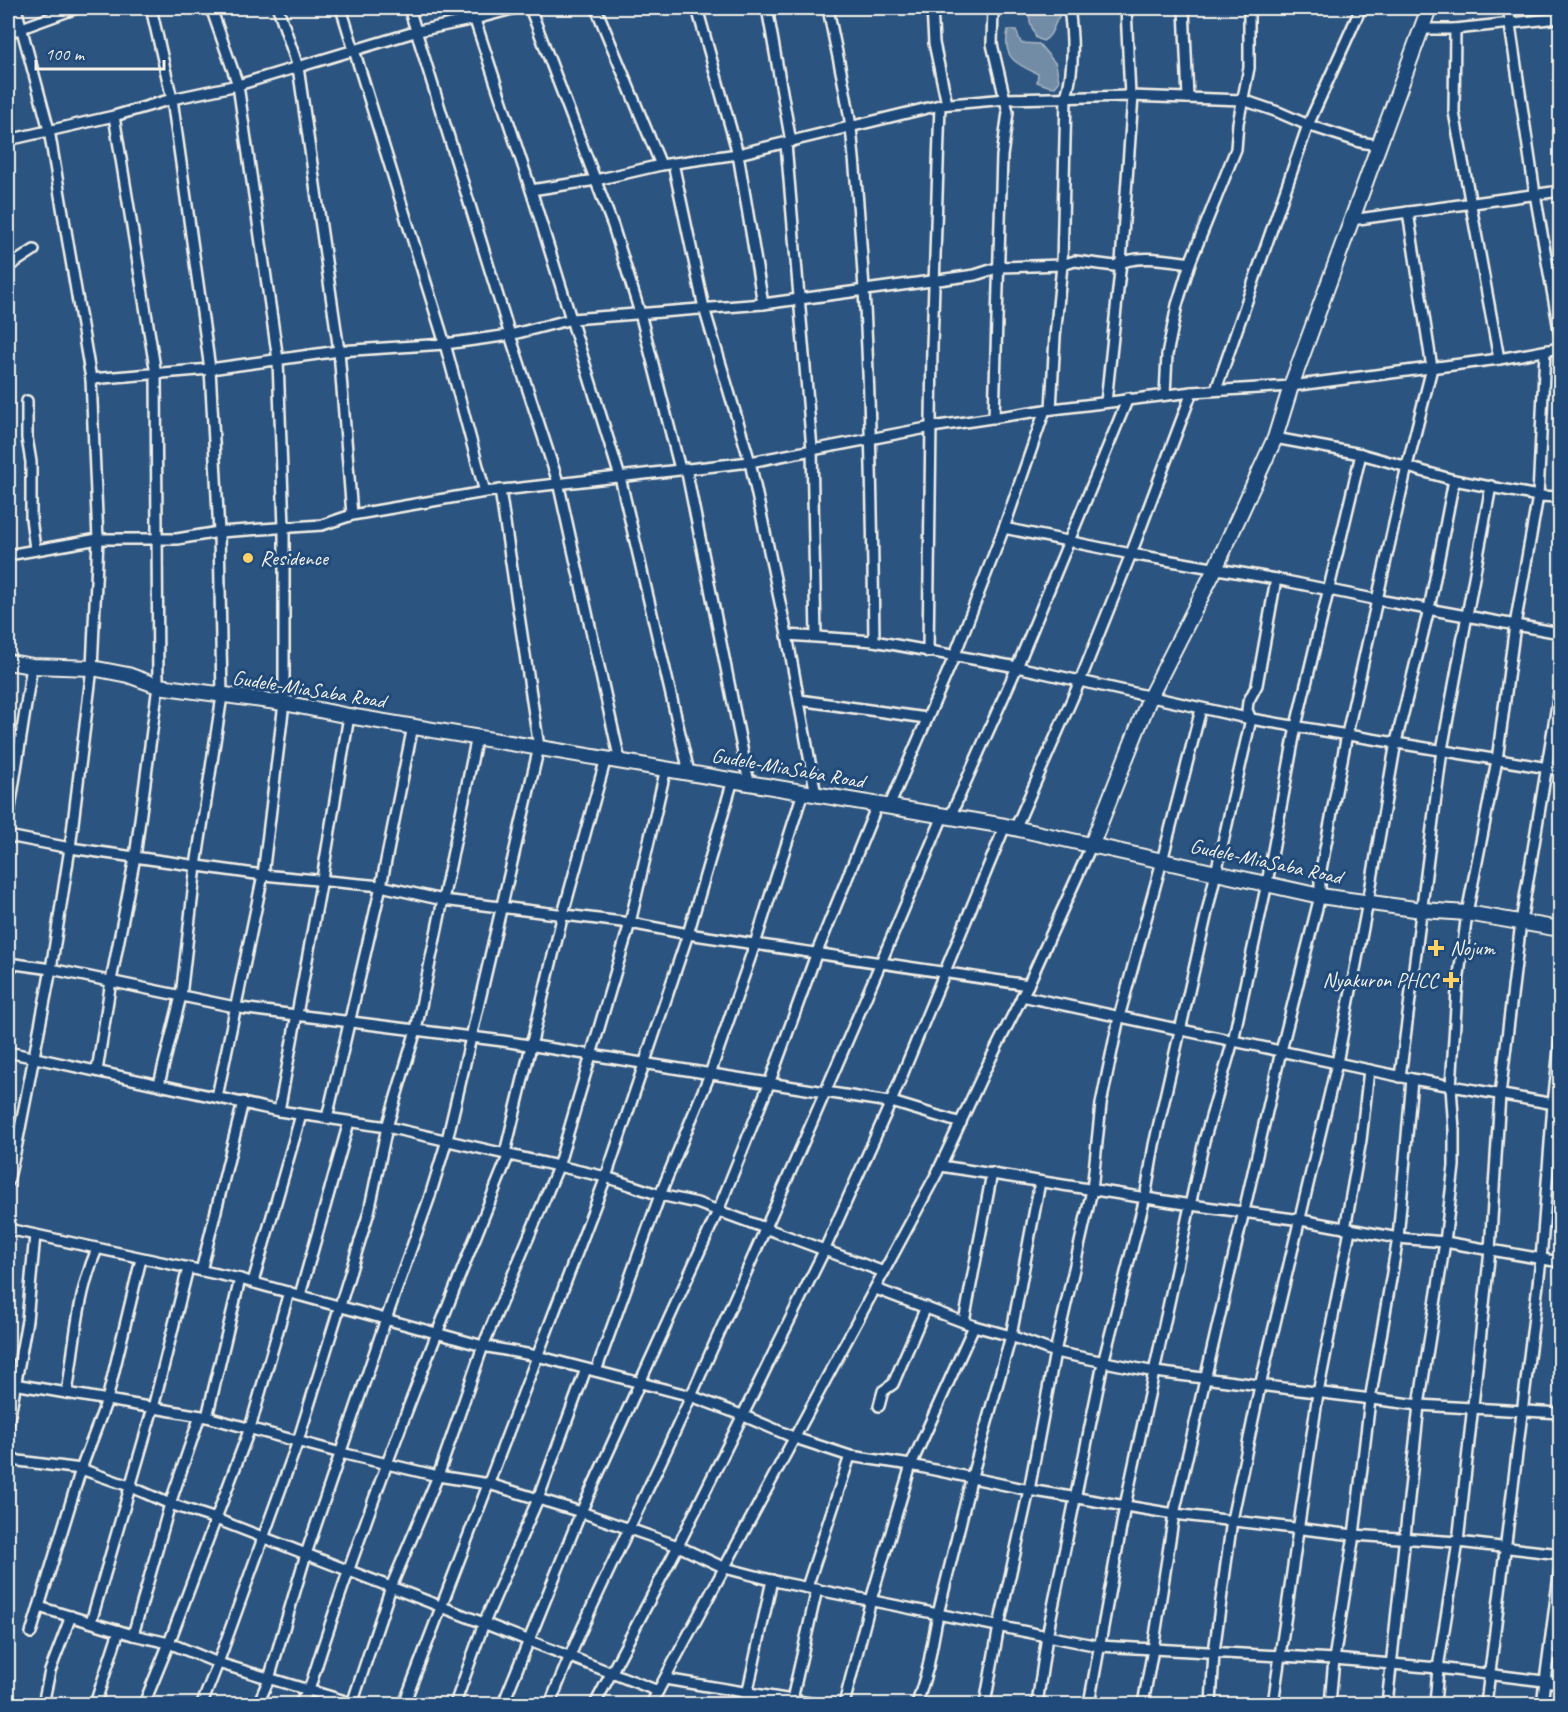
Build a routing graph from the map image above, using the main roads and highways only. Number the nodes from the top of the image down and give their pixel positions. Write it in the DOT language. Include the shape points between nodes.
graph roads {
  1 [pos="1429,8"];
  2 [pos="8,662"];
  3 [pos="1092,844"];
  4 [pos="1560,929"];
  1 -- 3 [label="main road" via="1275,438 1150,697"];
  2 -- 3 [label="main road, Gudele-MiaSaba Road" via="92,668 158,686 284,703"];
  3 -- 4 [label="main road, Gudele-MiaSaba Road" via="1320,896 1467,913"];
}
